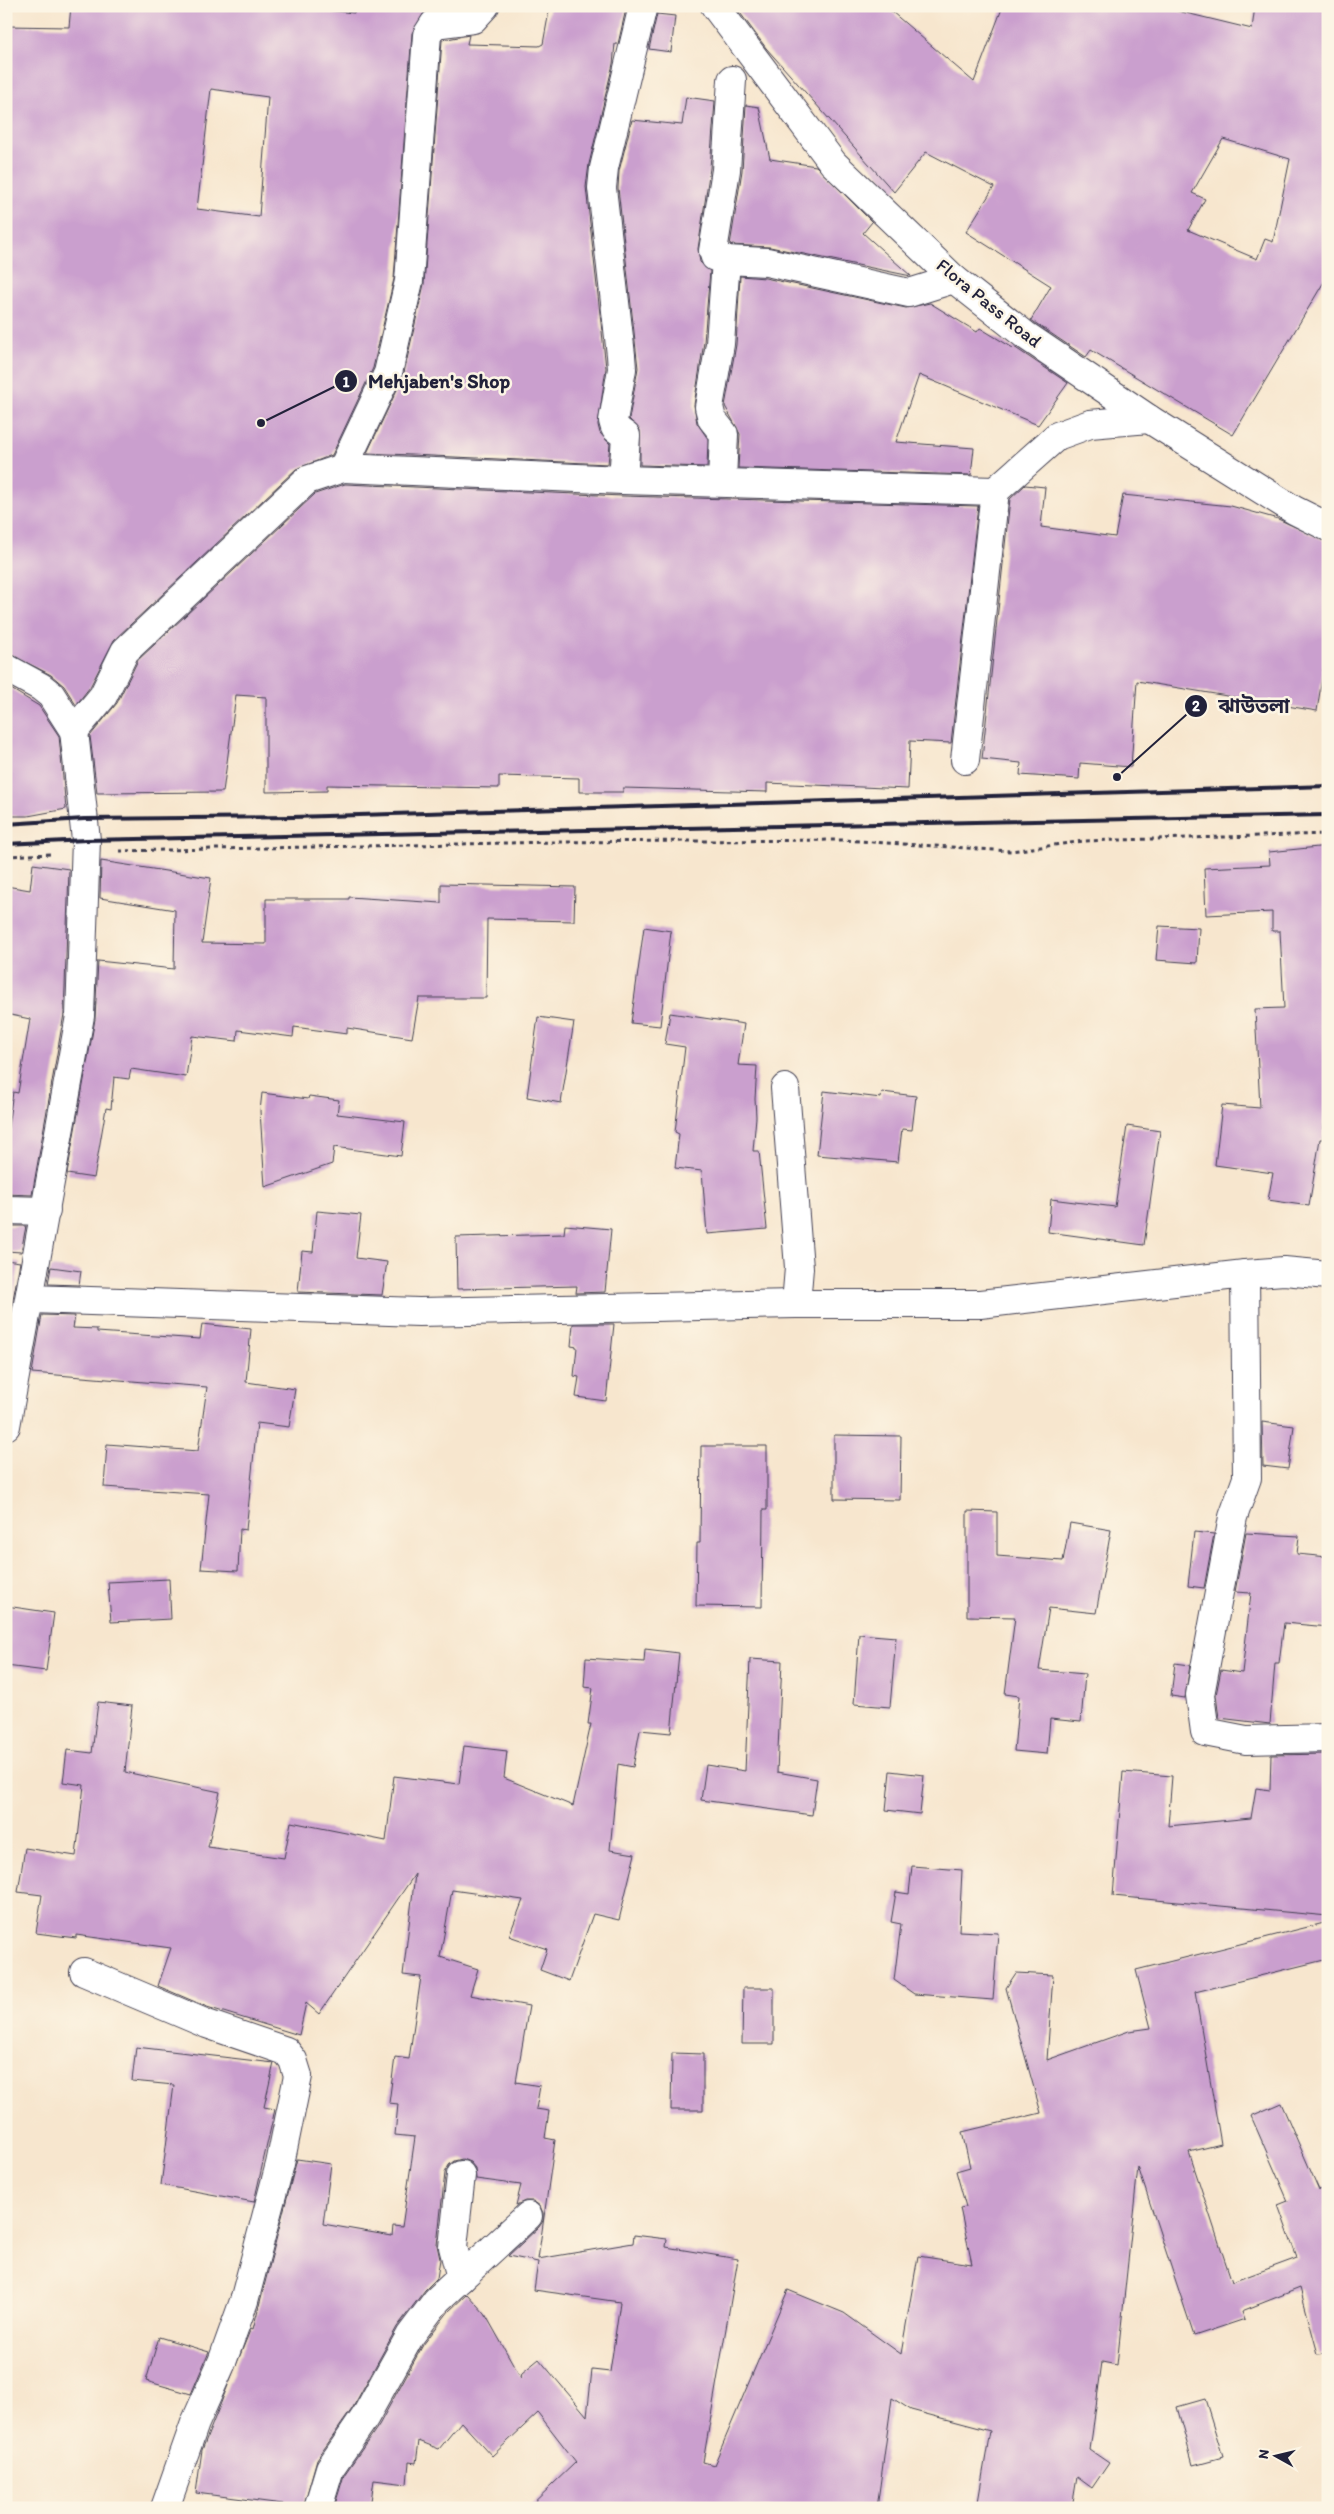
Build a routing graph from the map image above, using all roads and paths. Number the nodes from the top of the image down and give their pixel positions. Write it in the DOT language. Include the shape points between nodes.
graph roads {
  1 [pos="485,6"];
  2 [pos="643,6"];
  3 [pos="715,6"];
  4 [pos="732,80"];
  5 [pos="726,260"];
  6 [pos="954,279"];
  7 [pos="1149,419"];
  8 [pos="343,468"];
  9 [pos="622,480"];
  10 [pos="722,481"];
  11 [pos="995,491"];
  12 [pos="1328,527"];
  13 [pos="6,668"];
  14 [pos="74,731"];
  15 [pos="965,760"];
  16 [pos="1328,834"];
  17 [pos="84,852"];
  18 [pos="6,856"];
  19 [pos="785,1088"];
  20 [pos="6,1210"];
  21 [pos="46,1211"];
  22 [pos="1245,1274"];
  23 [pos="1328,1275"];
  24 [pos="31,1299"];
  25 [pos="796,1304"];
  26 [pos="6,1426"];
  27 [pos="1328,1738"];
  28 [pos="84,1972"];
  29 [pos="461,2175"];
  30 [pos="528,2216"];
  31 [pos="462,2278"];
  32 [pos="166,2508"];
  33 [pos="318,2508"];
  1 -- 8 [label="street" via="473,19 434,24 426,35 409,282 388,373"];
  2 -- 9 [label="street" via="602,188 622,369 613,421 626,436"];
  3 -- 6 [label="street, Flora Pass Road" via="833,163"];
  4 -- 5 [label="street" via="726,170 713,251 715,257"];
  5 -- 6 [label="street" via="767,262 909,293"];
  5 -- 10 [label="street" via="720,344 709,407 712,419 724,434"];
  6 -- 7 [label="street, Flora Pass Road" via="1025,335"];
  7 -- 11 [label="street" via="1090,424 1057,436"];
  7 -- 12 [label="street, Flora Pass Road" via="1294,510"];
  8 -- 9 [label="street"];
  8 -- 14 [label="street" via="307,480 125,651 103,696"];
  9 -- 10 [label="street"];
  10 -- 11 [label="street"];
  11 -- 15 [label="street"];
  13 -- 14 [label="street" via="51,695"];
  14 -- 17 [label="street" via="86,840"];
  16 -- 17 [label="path" via="1084,842 1011,851 842,840 555,842"];
  17 -- 18 [label="path"];
  17 -- 21 [label="street" via="80,1016"];
  19 -- 25 [label="street" via="800,1268"];
  20 -- 21 [label="street"];
  21 -- 24 [label="street"];
  22 -- 23 [label="street" via="1284,1271"];
  22 -- 25 [label="street" via="980,1304"];
  22 -- 27 [label="street" via="1247,1478 1234,1517 1200,1694 1205,1732 1246,1740"];
  24 -- 25 [label="street" via="418,1312"];
  24 -- 26 [label="street"];
  28 -- 32 [label="street" via="208,2024 286,2050 298,2076 280,2164 244,2301 195,2423"];
  29 -- 31 [label="street" via="453,2247"];
  30 -- 31 [label="street"];
  31 -- 33 [label="street" via="438,2300 410,2336 365,2417 330,2468"];
}
